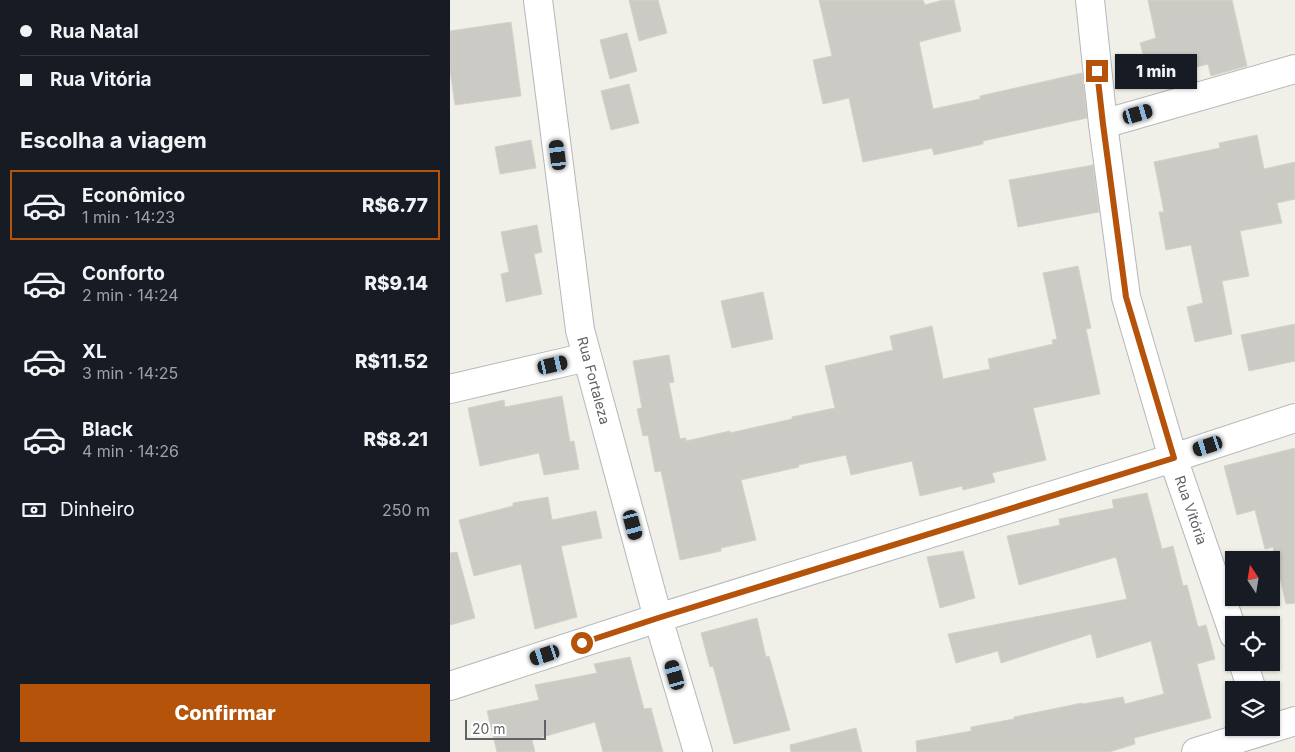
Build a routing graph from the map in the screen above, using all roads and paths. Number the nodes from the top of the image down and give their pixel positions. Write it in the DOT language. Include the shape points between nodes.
graph roads {
  1 [pos="538,0"];
  2 [pos="1090,0"];
  3 [pos="1295,69"];
  4 [pos="1103,124"];
  5 [pos="587,358"];
  6 [pos="450,389"];
  7 [pos="1295,418"];
  8 [pos="1174,458"];
  9 [pos="1228,616"];
  10 [pos="658,618"];
  11 [pos="450,686"];
  12 [pos="1295,721"];
  13 [pos="1280,729"];
  14 [pos="1268,736"];
  15 [pos="698,752"];
  16 [pos="1196,752"];
  1 -- 5 [label="street, Rua Fortaleza" via="580,330"];
  2 -- 4 [label="street, Rua Vitória"];
  3 -- 4 [label="street"];
  4 -- 8 [label="street, Rua Vitória" via="1126,297"];
  5 -- 6 [label="street"];
  5 -- 10 [label="street, Rua Fortaleza"];
  7 -- 8 [label="street"];
  8 -- 9 [label="street, Rua Vitória"];
  8 -- 10 [label="street"];
  10 -- 11 [label="street"];
  10 -- 15 [label="street, Rua Fortaleza"];
  12 -- 13 [label="street"];
  14 -- 16 [label="street"];
}
